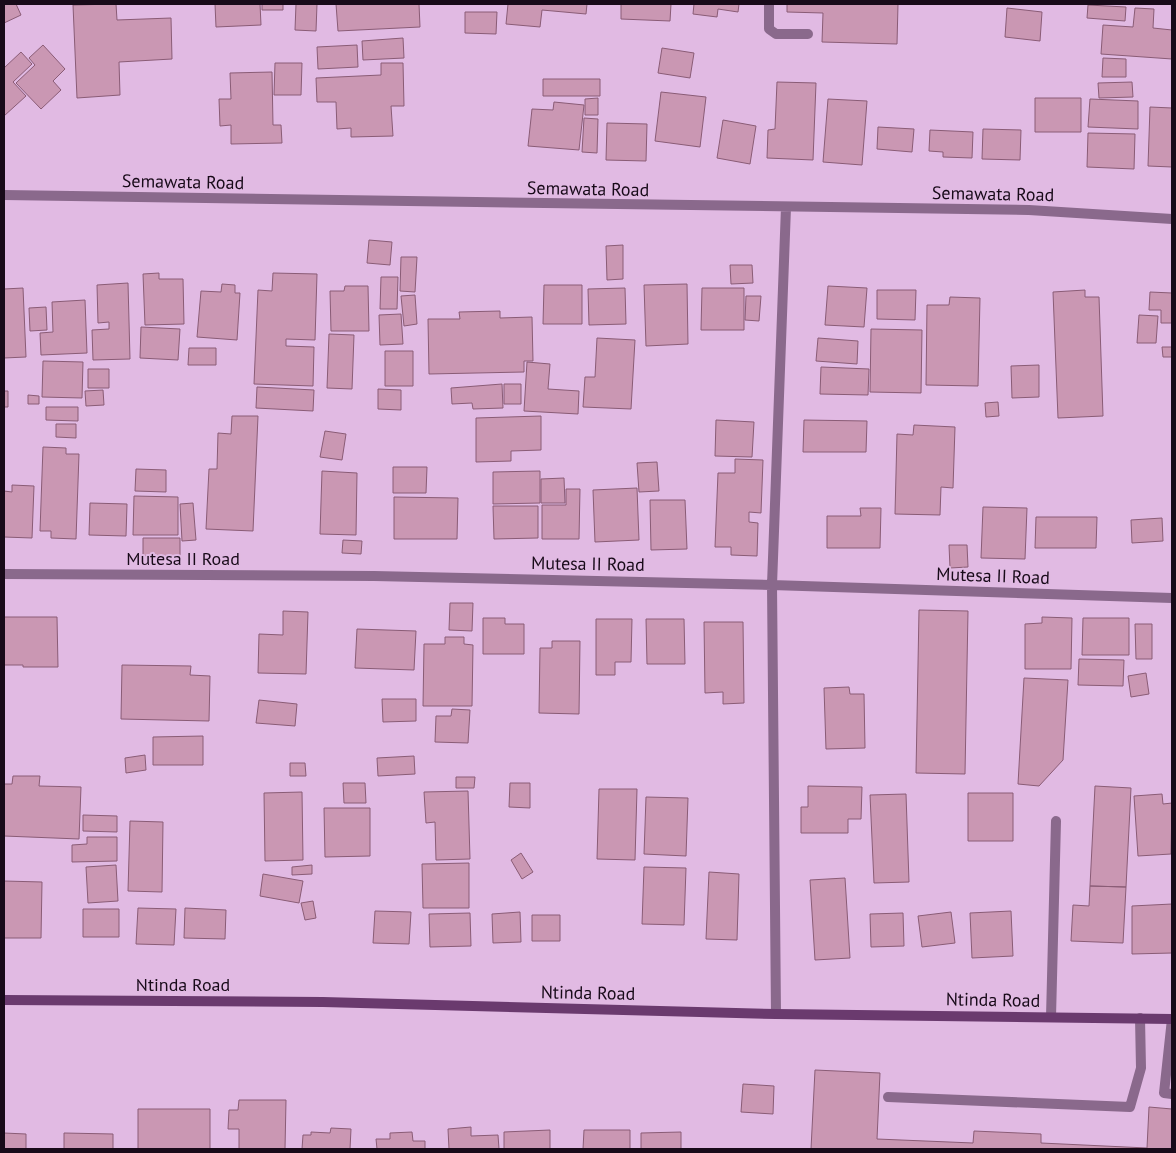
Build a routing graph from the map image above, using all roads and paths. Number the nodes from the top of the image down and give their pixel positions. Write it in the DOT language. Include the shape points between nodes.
graph roads {
  1 [pos="769,4"];
  2 [pos="808,34"];
  3 [pos="4,195"];
  4 [pos="786,207"];
  5 [pos="1172,219"];
  6 [pos="4,574"];
  7 [pos="772,585"];
  8 [pos="1172,598"];
  9 [pos="1056,822"];
  10 [pos="4,1000"];
  11 [pos="776,1014"];
  12 [pos="1050,1017"];
  13 [pos="1140,1018"];
  14 [pos="1172,1019"];
  15 [pos="1172,1094"];
  16 [pos="888,1097"];
  1 -- 2 [label="street" via="769,29 776,34"];
  3 -- 4 [label="street, Semawata Road"];
  4 -- 5 [label="street, Semawata Road" via="1029,210"];
  4 -- 7 [label="street"];
  6 -- 7 [label="street, Mutesa II Road" via="374,576"];
  7 -- 8 [label="street, Mutesa II Road"];
  7 -- 11 [label="street"];
  9 -- 12 [label="street"];
  10 -- 11 [label="main road, Ntinda Road" via="323,1002"];
  11 -- 12 [label="main road, Ntinda Road"];
  12 -- 13 [label="main road, Ntinda Road"];
  13 -- 14 [label="main road, Ntinda Road"];
  13 -- 16 [label="street" via="1141,1068 1130,1107"];
  14 -- 15 [label="street" via="1164,1093"];
}
